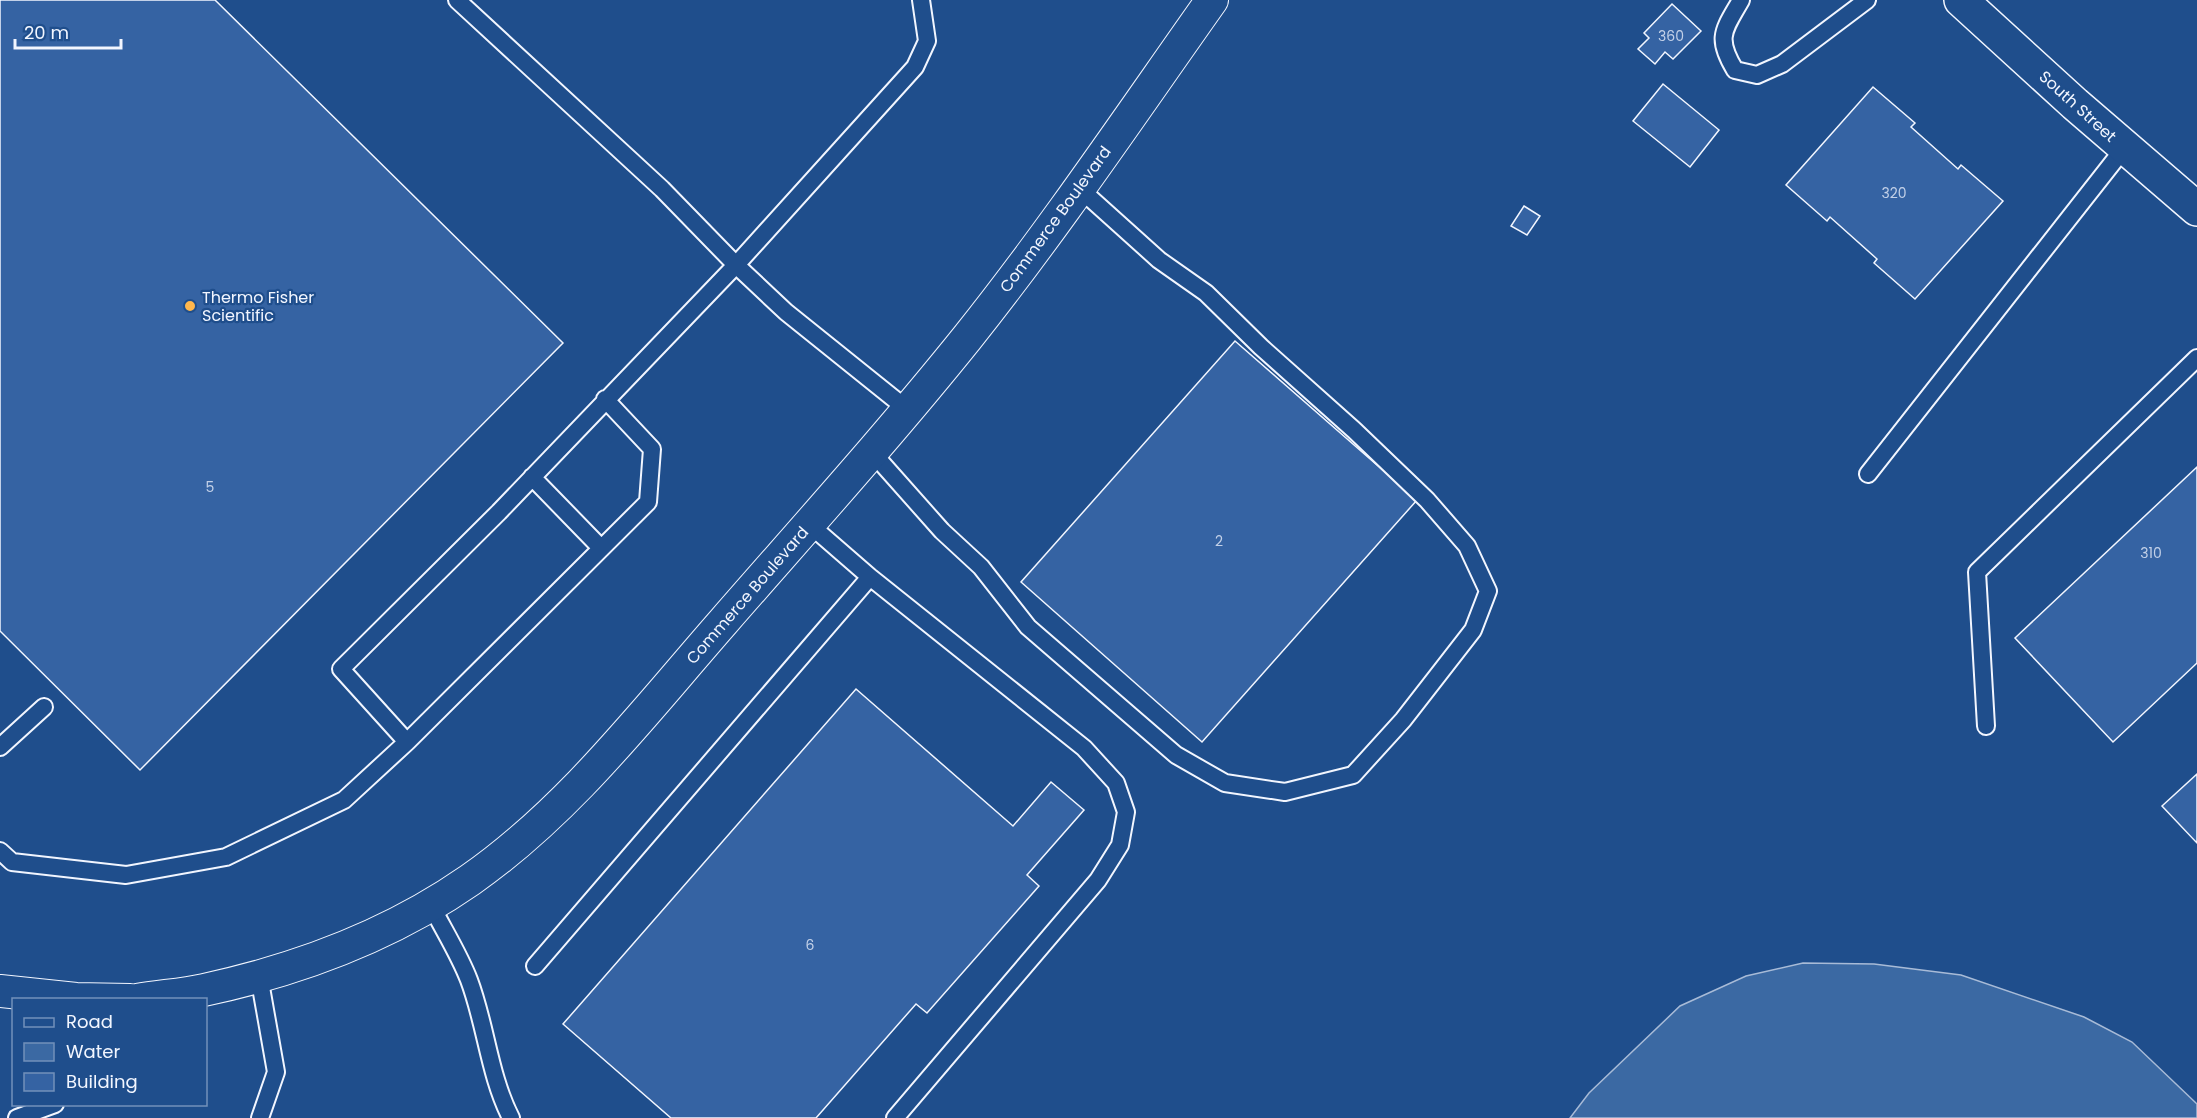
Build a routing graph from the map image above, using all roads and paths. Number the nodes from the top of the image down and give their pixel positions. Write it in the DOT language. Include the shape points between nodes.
graph roads {
  1 [pos="457,0"];
  2 [pos="921,0"];
  3 [pos="1212,0"];
  4 [pos="1741,0"];
  5 [pos="1867,0"];
  6 [pos="1961,0"];
  7 [pos="2125,147"];
  8 [pos="1079,188"];
  9 [pos="2197,209"];
  10 [pos="736,265"];
  11 [pos="2197,358"];
  12 [pos="605,399"];
  13 [pos="908,410"];
  14 [pos="872,451"];
  15 [pos="1869,474"];
  16 [pos="532,477"];
  17 [pos="808,524"];
  18 [pos="601,548"];
  19 [pos="870,577"];
  20 [pos="44,707"];
  21 [pos="1986,726"];
  22 [pos="407,742"];
  23 [pos="0,747"];
  24 [pos="0,850"];
  25 [pos="431,905"];
  26 [pos="535,966"];
  27 [pos="259,976"];
  28 [pos="0,991"];
  29 [pos="66,998"];
  30 [pos="144,998"];
  31 [pos="50,1106"];
  32 [pos="17,1118"];
  33 [pos="260,1118"];
  34 [pos="511,1118"];
  35 [pos="895,1118"];
  1 -- 10 [label="lane" via="662,189"];
  2 -- 10 [label="lane" via="927,41 915,67"];
  3 -- 8 [label="street, Commerce Boulevard"];
  4 -- 5 [label="lane" via="1723,32 1727,56 1735,70 1756,75 1782,64"];
  6 -- 7 [label="main road, South Street"];
  7 -- 9 [label="main road, South Street"];
  7 -- 15 [label="lane"];
  8 -- 13 [label="street, Commerce Boulevard" via="982,319"];
  8 -- 14 [label="lane" via="1159,260 1206,293 1427,500 1467,546 1488,591 1473,630 1403,720 1353,775 1285,792 1225,783 1176,756 1028,627 981,567 942,531"];
  10 -- 12 [label="lane"];
  10 -- 13 [label="lane" via="786,312"];
  11 -- 21 [label="lane" via="1977,572"];
  12 -- 16 [label="lane"];
  12 -- 18 [label="lane" via="652,449 648,502"];
  13 -- 14 [label="street, Commerce Boulevard"];
  14 -- 17 [label="street, Commerce Boulevard"];
  16 -- 18 [label="lane"];
  16 -- 22 [label="lane" via="341,669"];
  17 -- 19 [label="lane"];
  17 -- 25 [label="street, Commerce Boulevard" via="578,785 525,837 471,880"];
  18 -- 22 [label="lane"];
  19 -- 26 [label="lane"];
  19 -- 35 [label="lane" via="1084,748 1116,783 1126,812 1120,845 1098,880"];
  20 -- 23 [label="lane"];
  22 -- 24 [label="lane" via="344,800 226,857 126,875 12,862"];
  25 -- 27 [label="street, Commerce Boulevard" via="378,932"];
  25 -- 34 [label="lane" via="469,980 501,1098"];
  27 -- 30 [label="street, Commerce Boulevard" via="200,991"];
  27 -- 33 [label="lane" via="276,1072"];
  28 -- 29 [label="street"];
  31 -- 32 [label="lane"];
}
